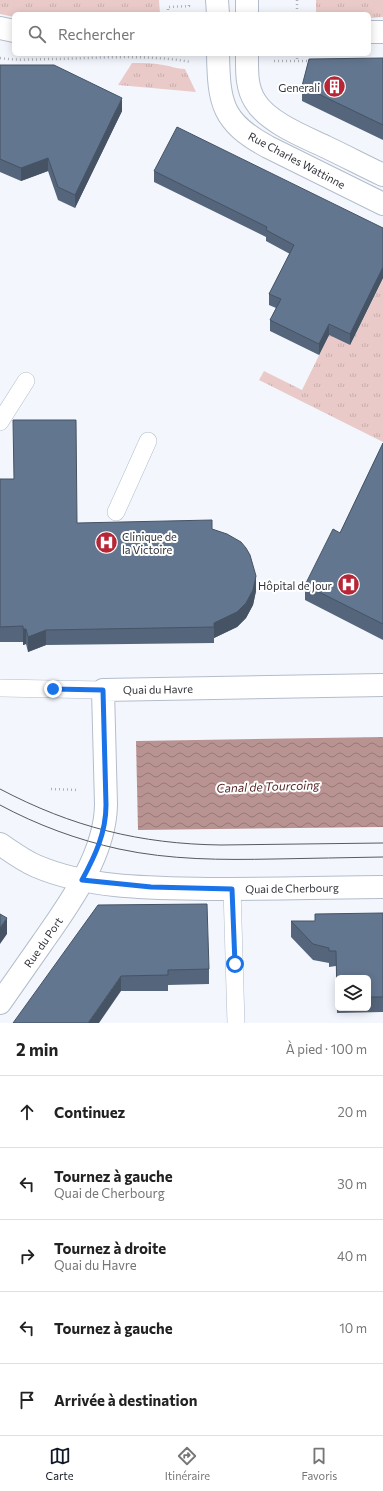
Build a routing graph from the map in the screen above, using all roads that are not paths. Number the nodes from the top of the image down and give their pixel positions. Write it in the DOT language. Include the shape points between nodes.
graph roads {
  1 [pos="217,0"];
  2 [pos="247,0"];
  3 [pos="218,12"];
  4 [pos="247,12"];
  5 [pos="0,28"];
  6 [pos="12,31"];
  7 [pos="371,32"];
  8 [pos="383,32"];
  9 [pos="218,56"];
  10 [pos="247,56"];
  11 [pos="383,175"];
  12 [pos="383,204"];
  13 [pos="26,381"];
  14 [pos="0,422"];
  15 [pos="148,441"];
  16 [pos="116,512"];
  17 [pos="383,685"];
  18 [pos="0,688"];
  19 [pos="103,690"];
  20 [pos="0,844"];
  21 [pos="82,880"];
  22 [pos="383,887"];
  23 [pos="232,889"];
  24 [pos="0,1003"];
  25 [pos="236,1023"];
  1 -- 3 [label="main road"];
  2 -- 4 [label="main road"];
  5 -- 6 [label="main road"];
  7 -- 8 [label="main road"];
  9 -- 12 [label="main road, Rue Charles Wattinne" via="222,97 227,113 238,127 268,147"];
  10 -- 11 [label="main road" via="251,92 254,101 263,112 306,137"];
  13 -- 14 [label="lane"];
  15 -- 16 [label="lane"];
  17 -- 19 [label="main road, Quai du Havre"];
  18 -- 19 [label="lane"];
  19 -- 21 [label="main road" via="105,822 99,844"];
  20 -- 21 [label="main road, Quai de Cherbourg" via="35,866"];
  21 -- 23 [label="main road, Quai de Cherbourg" via="151,887"];
  21 -- 24 [label="main road, Rue du Port" via="70,903"];
  22 -- 23 [label="main road, Quai de Cherbourg"];
  23 -- 25 [label="lane"];
}
